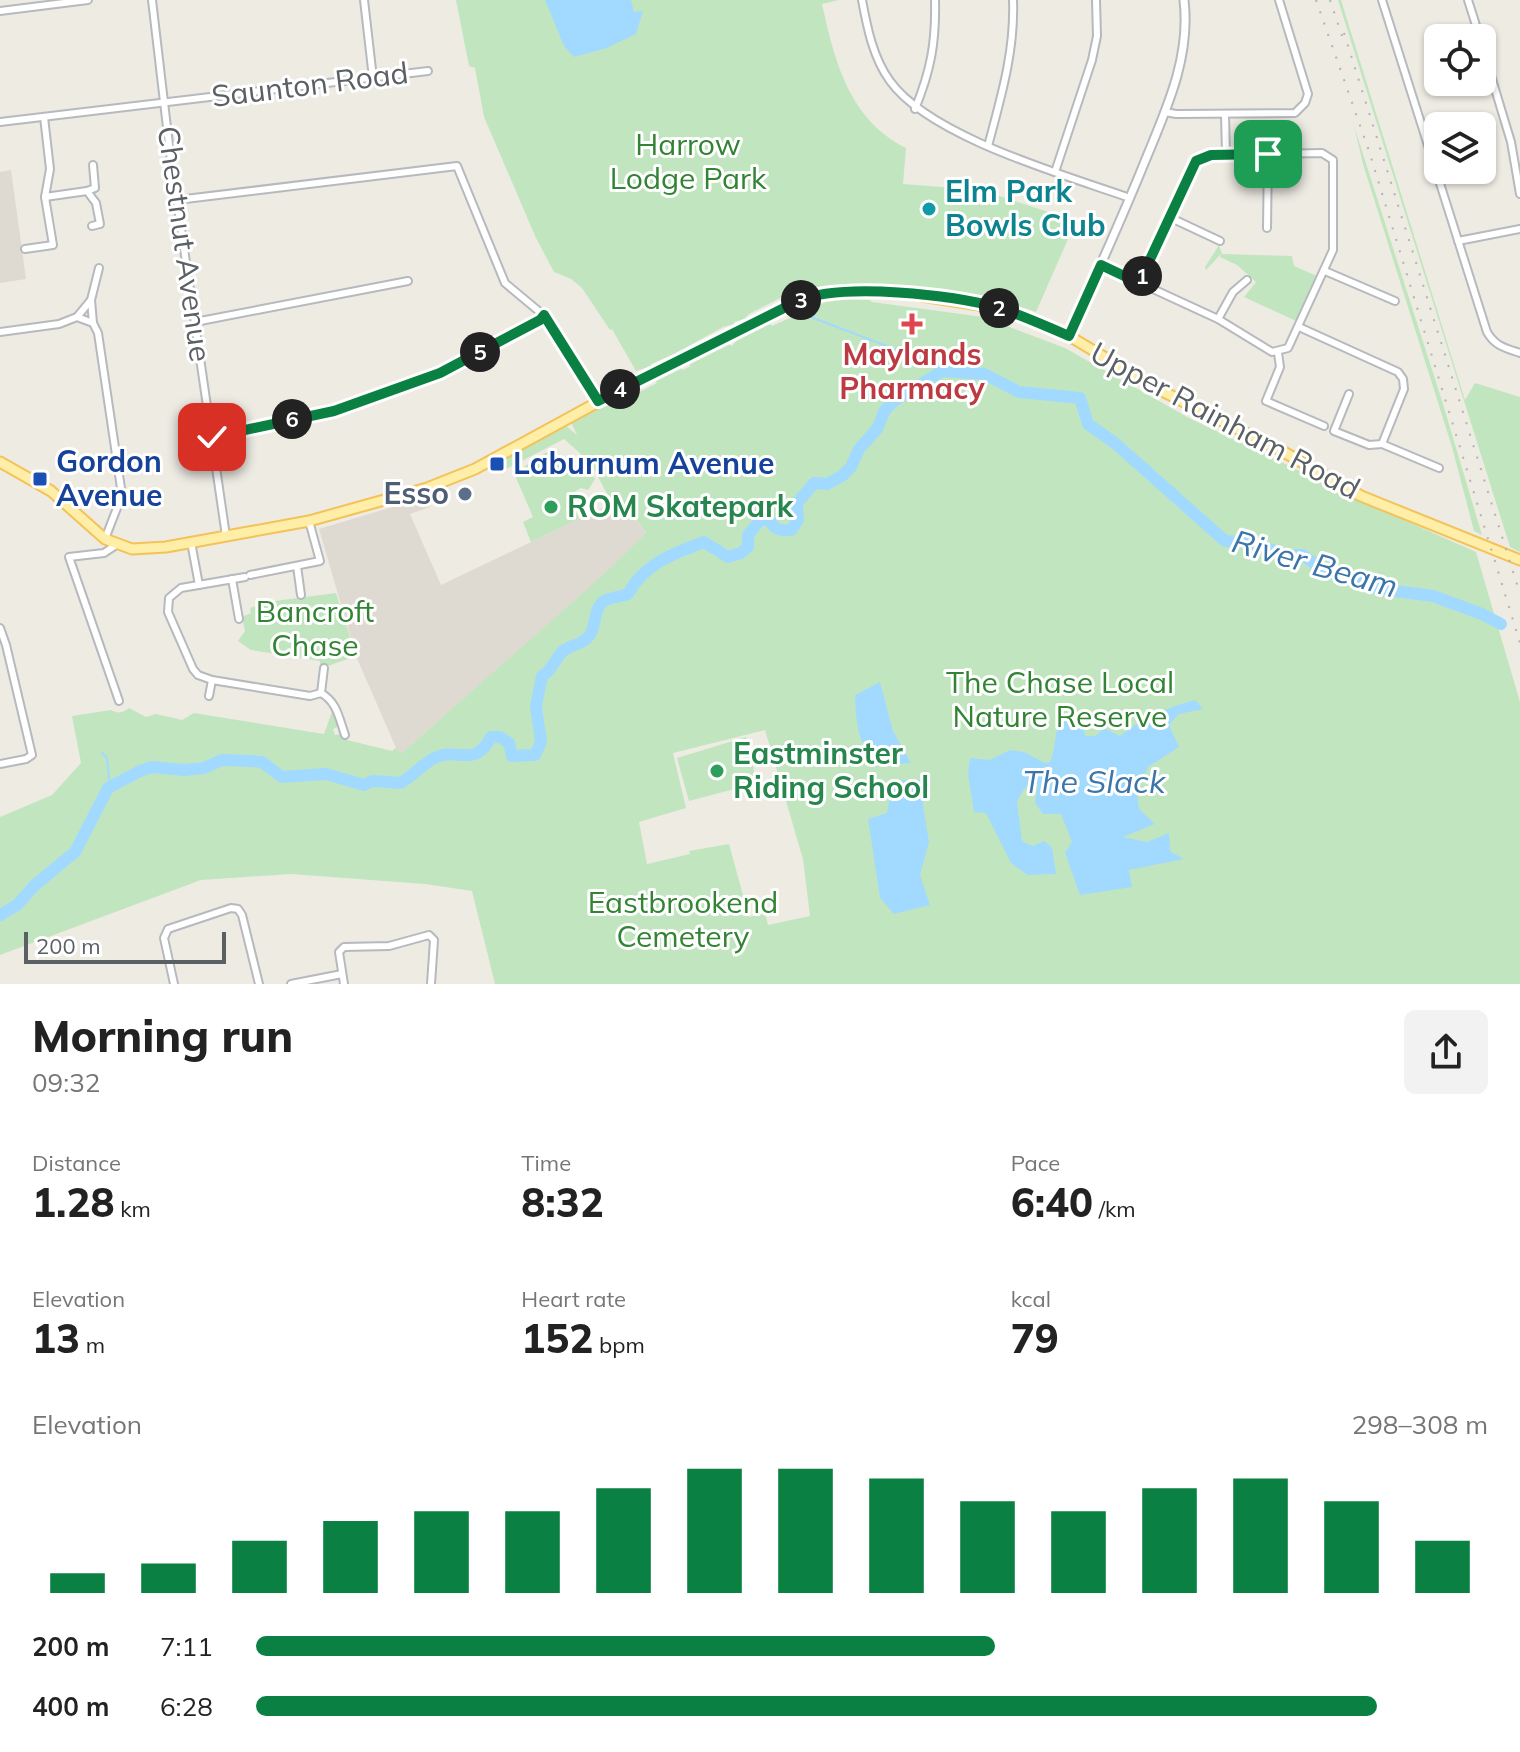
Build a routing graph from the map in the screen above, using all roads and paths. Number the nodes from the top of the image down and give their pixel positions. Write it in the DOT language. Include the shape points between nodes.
graph roads {
  1 [pos="88,0"];
  2 [pos="152,0"];
  3 [pos="364,0"];
  4 [pos="862,0"];
  5 [pos="935,0"];
  6 [pos="1013,0"];
  7 [pos="1096,0"];
  8 [pos="1184,0"];
  9 [pos="1279,0"];
  10 [pos="1382,0"];
  11 [pos="1468,0"];
  12 [pos="76,1"];
  13 [pos="0,11"];
  14 [pos="1476,24"];
  15 [pos="428,71"];
  16 [pos="373,78"];
  17 [pos="1496,92"];
  18 [pos="164,103"];
  19 [pos="915,109"];
  20 [pos="1165,112"];
  21 [pos="1225,114"];
  22 [pos="44,117"];
  23 [pos="0,122"];
  24 [pos="988,146"];
  25 [pos="1226,154"];
  26 [pos="1268,154"];
  27 [pos="93,165"];
  28 [pos="1055,172"];
  29 [pos="87,191"];
  30 [pos="1520,194"];
  31 [pos="45,197"];
  32 [pos="1130,198"];
  33 [pos="177,200"];
  34 [pos="1169,217"];
  35 [pos="92,226"];
  36 [pos="1267,228"];
  37 [pos="1520,229"];
  38 [pos="1220,241"];
  39 [pos="1458,241"];
  40 [pos="25,249"];
  41 [pos="1101,265"];
  42 [pos="99,268"];
  43 [pos="1325,271"];
  44 [pos="1247,280"];
  45 [pos="408,281"];
  46 [pos="1139,283"];
  47 [pos="91,300"];
  48 [pos="1395,301"];
  49 [pos="544,315"];
  50 [pos="77,317"];
  51 [pos="1218,319"];
  52 [pos="195,322"];
  53 [pos="93,323"];
  54 [pos="1299,327"];
  55 [pos="0,332"];
  56 [pos="1069,336"];
  57 [pos="1278,353"];
  58 [pos="1520,353"];
  59 [pos="1349,394"];
  60 [pos="598,401"];
  61 [pos="1324,426"];
  62 [pos="212,437"];
  63 [pos="1382,444"];
  64 [pos="2,461"];
  65 [pos="1439,468"];
  66 [pos="309,521"];
  67 [pos="226,536"];
  68 [pos="105,539"];
  69 [pos="191,542"];
  70 [pos="116,545"];
  71 [pos="1520,560"];
  72 [pos="320,561"];
  73 [pos="297,566"];
  74 [pos="322,571"];
  75 [pos="232,579"];
  76 [pos="199,585"];
  77 [pos="301,595"];
  78 [pos="249,611"];
  79 [pos="0,628"];
  80 [pos="324,668"];
  81 [pos="212,680"];
  82 [pos="321,693"];
  83 [pos="209,696"];
  84 [pos="119,701"];
  85 [pos="345,735"];
  86 [pos="0,764"];
  87 [pos="342,974"];
  88 [pos="174,984"];
  89 [pos="259,984"];
  90 [pos="291,984"];
  91 [pos="344,984"];
  92 [pos="431,984"];
  1 -- 12 [label="street"];
  2 -- 18 [label="street, Chestnut Avenue"];
  3 -- 16 [label="street"];
  4 -- 19 [label="street" via="875,54"];
  5 -- 19 [label="street" via="936,36"];
  6 -- 24 [label="street" via="1010,66"];
  7 -- 28 [label="street" via="1092,60"];
  8 -- 20 [label="street" via="1185,45"];
  9 -- 21 [label="street" via="1308,94 1305,103 1295,113"];
  10 -- 39 [label="street"];
  11 -- 14 [label="street"];
  12 -- 13 [label="street"];
  15 -- 16 [label="street, Saunton Road"];
  16 -- 18 [label="street, Saunton Road"];
  17 -- 30 [label="street"];
  18 -- 22 [label="street, Saunton Road"];
  18 -- 33 [label="street, Chestnut Avenue"];
  19 -- 24 [label="street"];
  20 -- 21 [label="street"];
  20 -- 32 [label="street"];
  21 -- 25 [label="street"];
  22 -- 23 [label="street, Saunton Road"];
  22 -- 31 [label="street" via="50,169"];
  24 -- 28 [label="street"];
  25 -- 26 [label="street"];
  25 -- 34 [label="street" via="1196,161"];
  26 -- 36 [label="street"];
  26 -- 43 [label="street" via="1322,153 1333,160 1334,237"];
  27 -- 29 [label="street" via="95,188"];
  28 -- 32 [label="street"];
  29 -- 31 [label="street"];
  29 -- 35 [label="street" via="100,224"];
  31 -- 40 [label="street" via="53,245"];
  32 -- 41 [label="street"];
  33 -- 49 [label="street" via="457,166 505,283"];
  33 -- 52 [label="street, Chestnut Avenue"];
  34 -- 38 [label="street"];
  34 -- 46 [label="street"];
  37 -- 39 [label="street"];
  39 -- 58 [label="street" via="1487,332 1493,342"];
  41 -- 46 [label="street"];
  41 -- 56 [label="street"];
  42 -- 47 [label="street"];
  43 -- 48 [label="street"];
  43 -- 54 [label="street"];
  44 -- 51 [label="street" via="1233,292"];
  45 -- 52 [label="street"];
  46 -- 51 [label="street"];
  47 -- 50 [label="street"];
  47 -- 53 [label="street"];
  49 -- 60 [label="street"];
  49 -- 62 [label="street" via="440,373 334,411"];
  50 -- 53 [label="street"];
  50 -- 55 [label="street"];
  51 -- 57 [label="street"];
  52 -- 62 [label="street, Chestnut Avenue"];
  53 -- 68 [label="street" via="122,495"];
  54 -- 57 [label="street" via="1288,348"];
  54 -- 63 [label="street" via="1398,372 1403,379 1404,389"];
  56 -- 60 [label="main road, Upper Rainham Road" via="998,308 965,302 896,293 810,296"];
  56 -- 71 [label="main road, Upper Rainham Road" via="1361,496"];
  57 -- 61 [label="street" via="1280,367 1266,401"];
  59 -- 63 [label="street" via="1334,431 1369,445"];
  60 -- 66 [label="main road, Upper Rainham Road" via="475,469"];
  62 -- 67 [label="street, Chestnut Avenue"];
  63 -- 65 [label="street"];
  64 -- 68 [label="main road, Upper Rainham Road" via="51,491"];
  66 -- 67 [label="main road, Upper Rainham Road"];
  66 -- 72 [label="street"];
  67 -- 69 [label="main road, Upper Rainham Road"];
  68 -- 70 [label="main road, Upper Rainham Road"];
  69 -- 70 [label="main road, Upper Rainham Road" via="146,549"];
  69 -- 76 [label="street"];
  70 -- 84 [label="street" via="104,553 69,557"];
  72 -- 73 [label="street"];
  72 -- 74 [label="street"];
  73 -- 75 [label="street"];
  73 -- 77 [label="street"];
  75 -- 76 [label="street"];
  75 -- 78 [label="street" via="239,616"];
  76 -- 81 [label="street" via="174,593 168,612 193,669"];
  79 -- 86 [label="street" via="32,755"];
  80 -- 82 [label="street"];
  81 -- 82 [label="street" via="310,696"];
  81 -- 83 [label="street"];
  82 -- 85 [label="street" via="336,706"];
  87 -- 90 [label="street"];
  87 -- 91 [label="street"];
  87 -- 92 [label="street" via="339,952 349,946 389,946 429,935 434,940"];
  88 -- 89 [label="street" via="164,938 168,929 231,908 242,915"];
}
